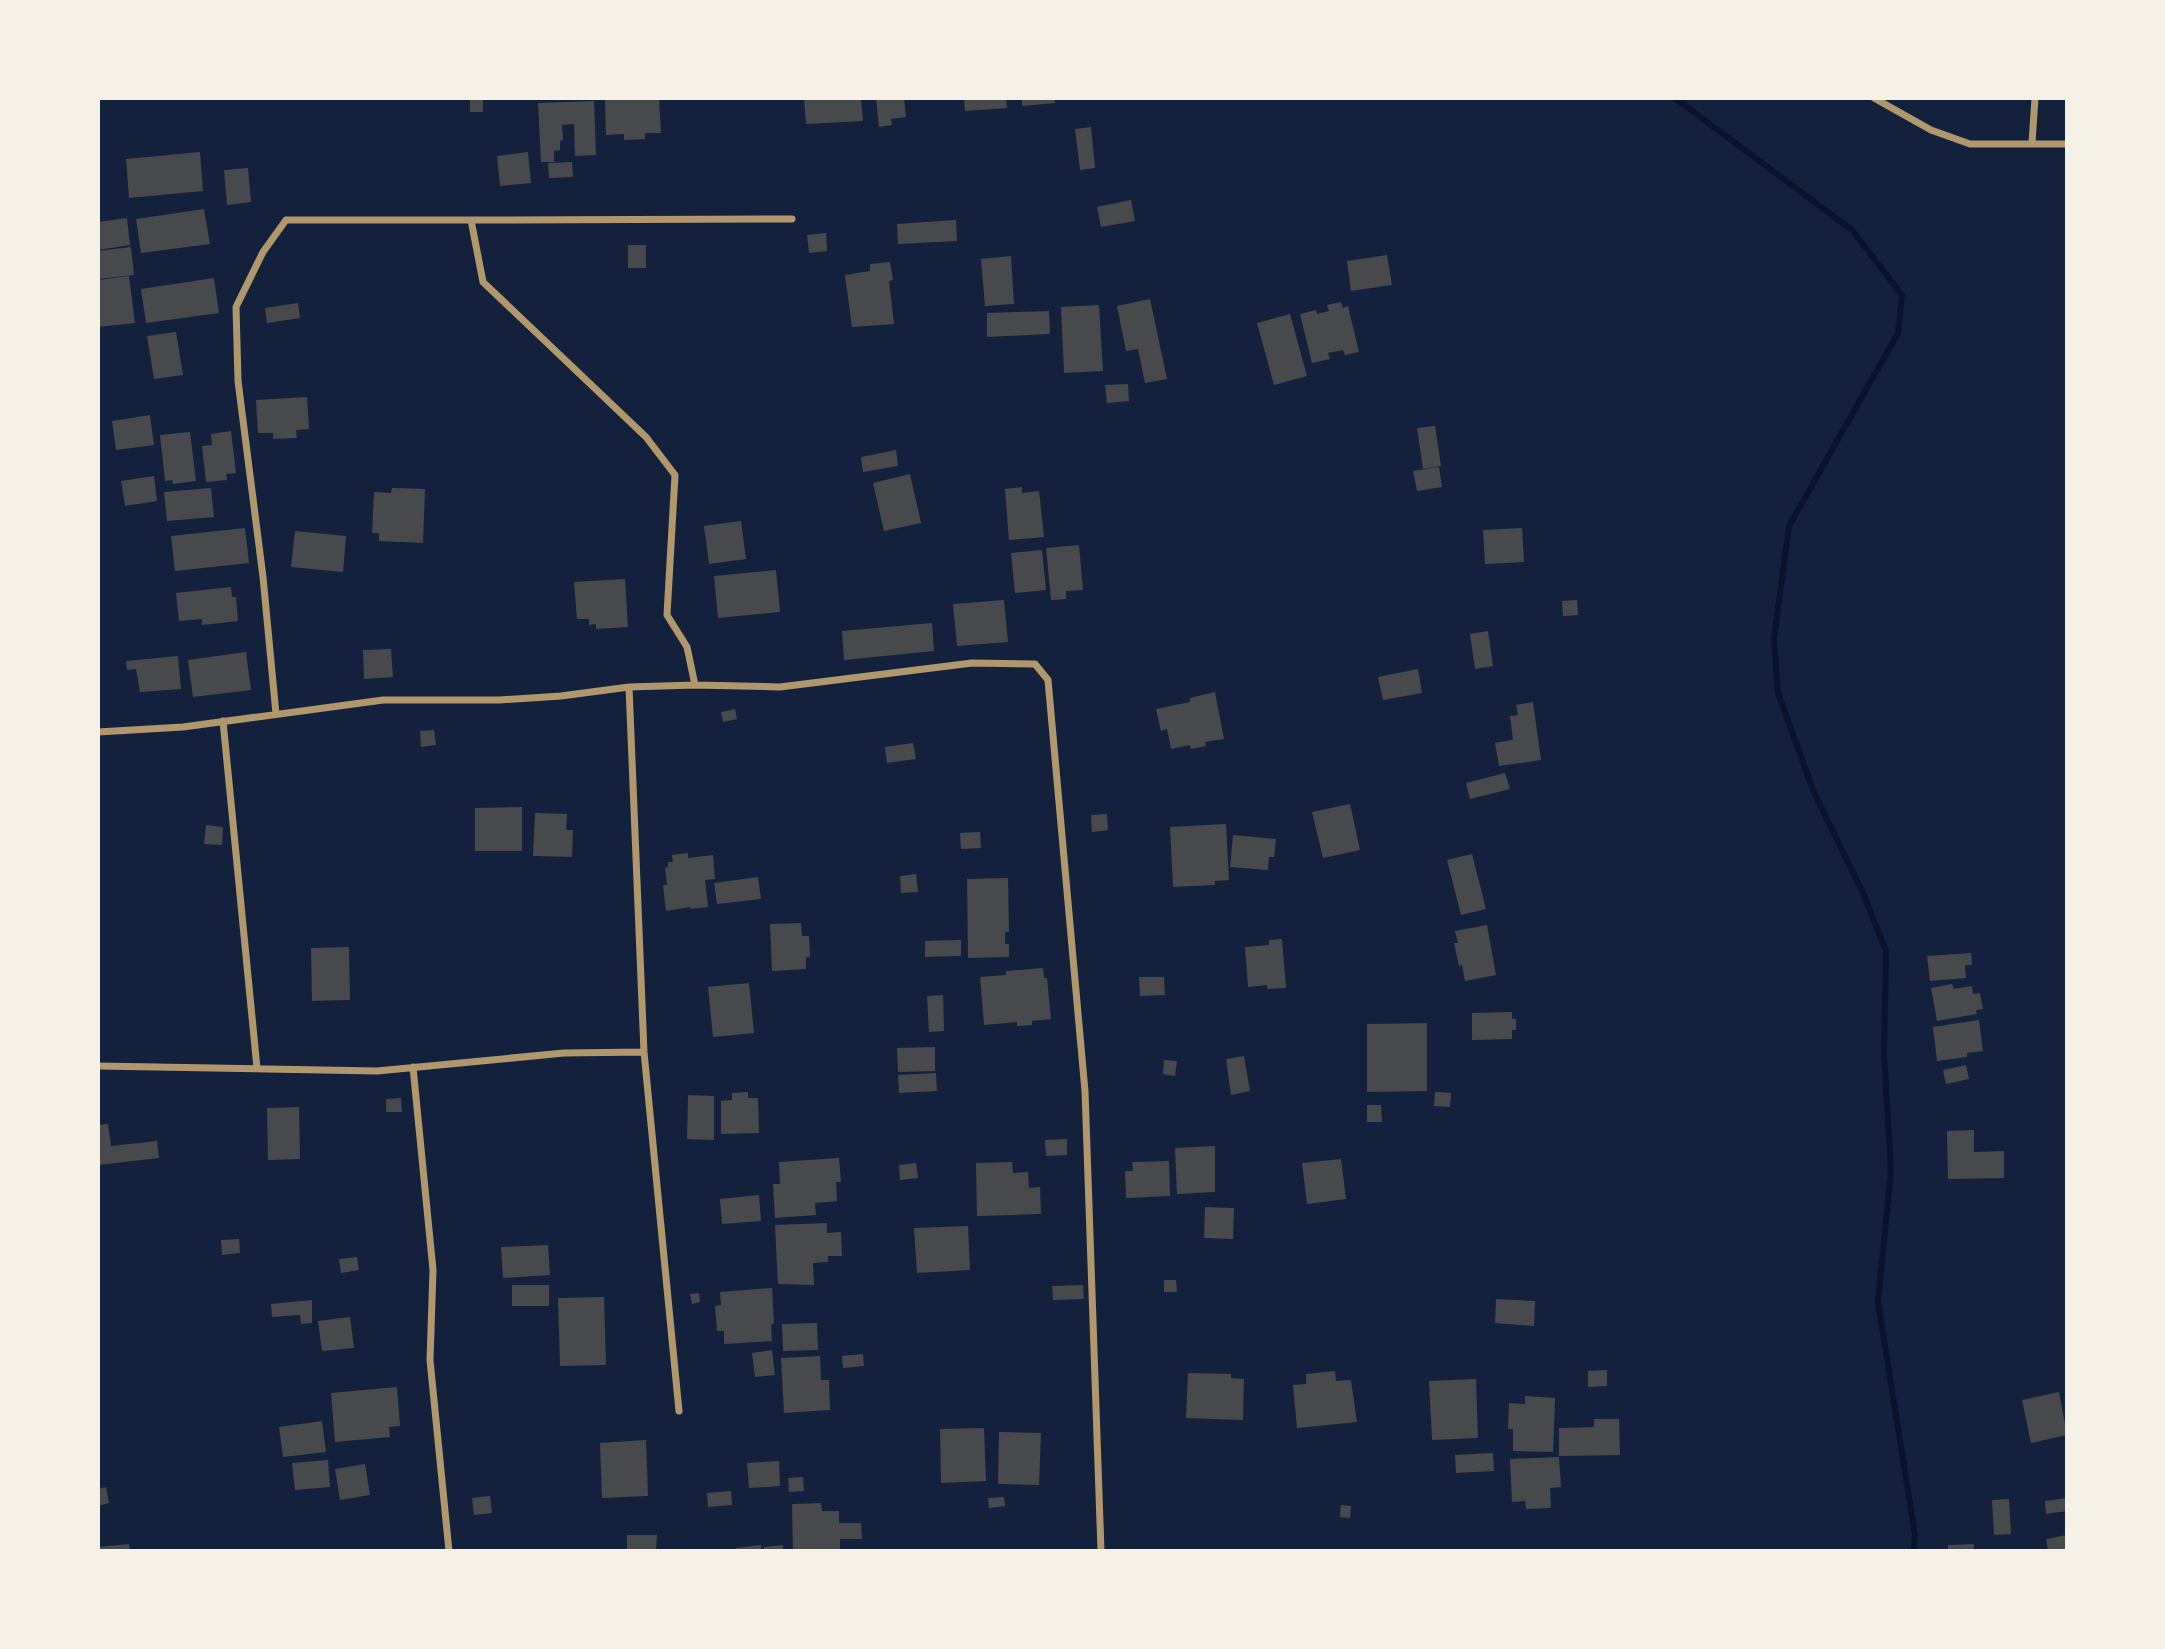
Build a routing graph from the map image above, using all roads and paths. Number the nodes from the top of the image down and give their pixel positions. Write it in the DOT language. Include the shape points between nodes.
graph roads {
  1 [pos="1874,98"];
  2 [pos="2035,98"];
  3 [pos="2032,143"];
  4 [pos="2067,144"];
  5 [pos="792,219"];
  6 [pos="471,220"];
  7 [pos="695,685"];
  8 [pos="629,687"];
  9 [pos="276,714"];
  10 [pos="223,721"];
  11 [pos="98,732"];
  12 [pos="644,1052"];
  13 [pos="98,1066"];
  14 [pos="257,1068"];
  15 [pos="413,1068"];
  16 [pos="679,1411"];
  17 [pos="449,1551"];
  18 [pos="1101,1551"];
  1 -- 3 [label="street" via="1931,130 1969,144"];
  2 -- 3 [label="street"];
  3 -- 4 [label="street"];
  5 -- 6 [label="street"];
  6 -- 7 [label="street" via="483,282 646,437 675,475 667,615 687,647"];
  6 -- 9 [label="street" via="286,220 263,252 236,307 239,381"];
  7 -- 8 [label="street"];
  7 -- 18 [label="street" via="780,687 972,663 1035,664 1048,680 1085,1091"];
  8 -- 9 [label="street" via="512,699 383,700"];
  8 -- 12 [label="street"];
  9 -- 10 [label="street"];
  10 -- 11 [label="street"];
  10 -- 14 [label="street"];
  12 -- 15 [label="street" via="564,1053"];
  12 -- 16 [label="street"];
  13 -- 14 [label="street"];
  14 -- 15 [label="street"];
  15 -- 17 [label="street" via="433,1270 430,1360"];
}
